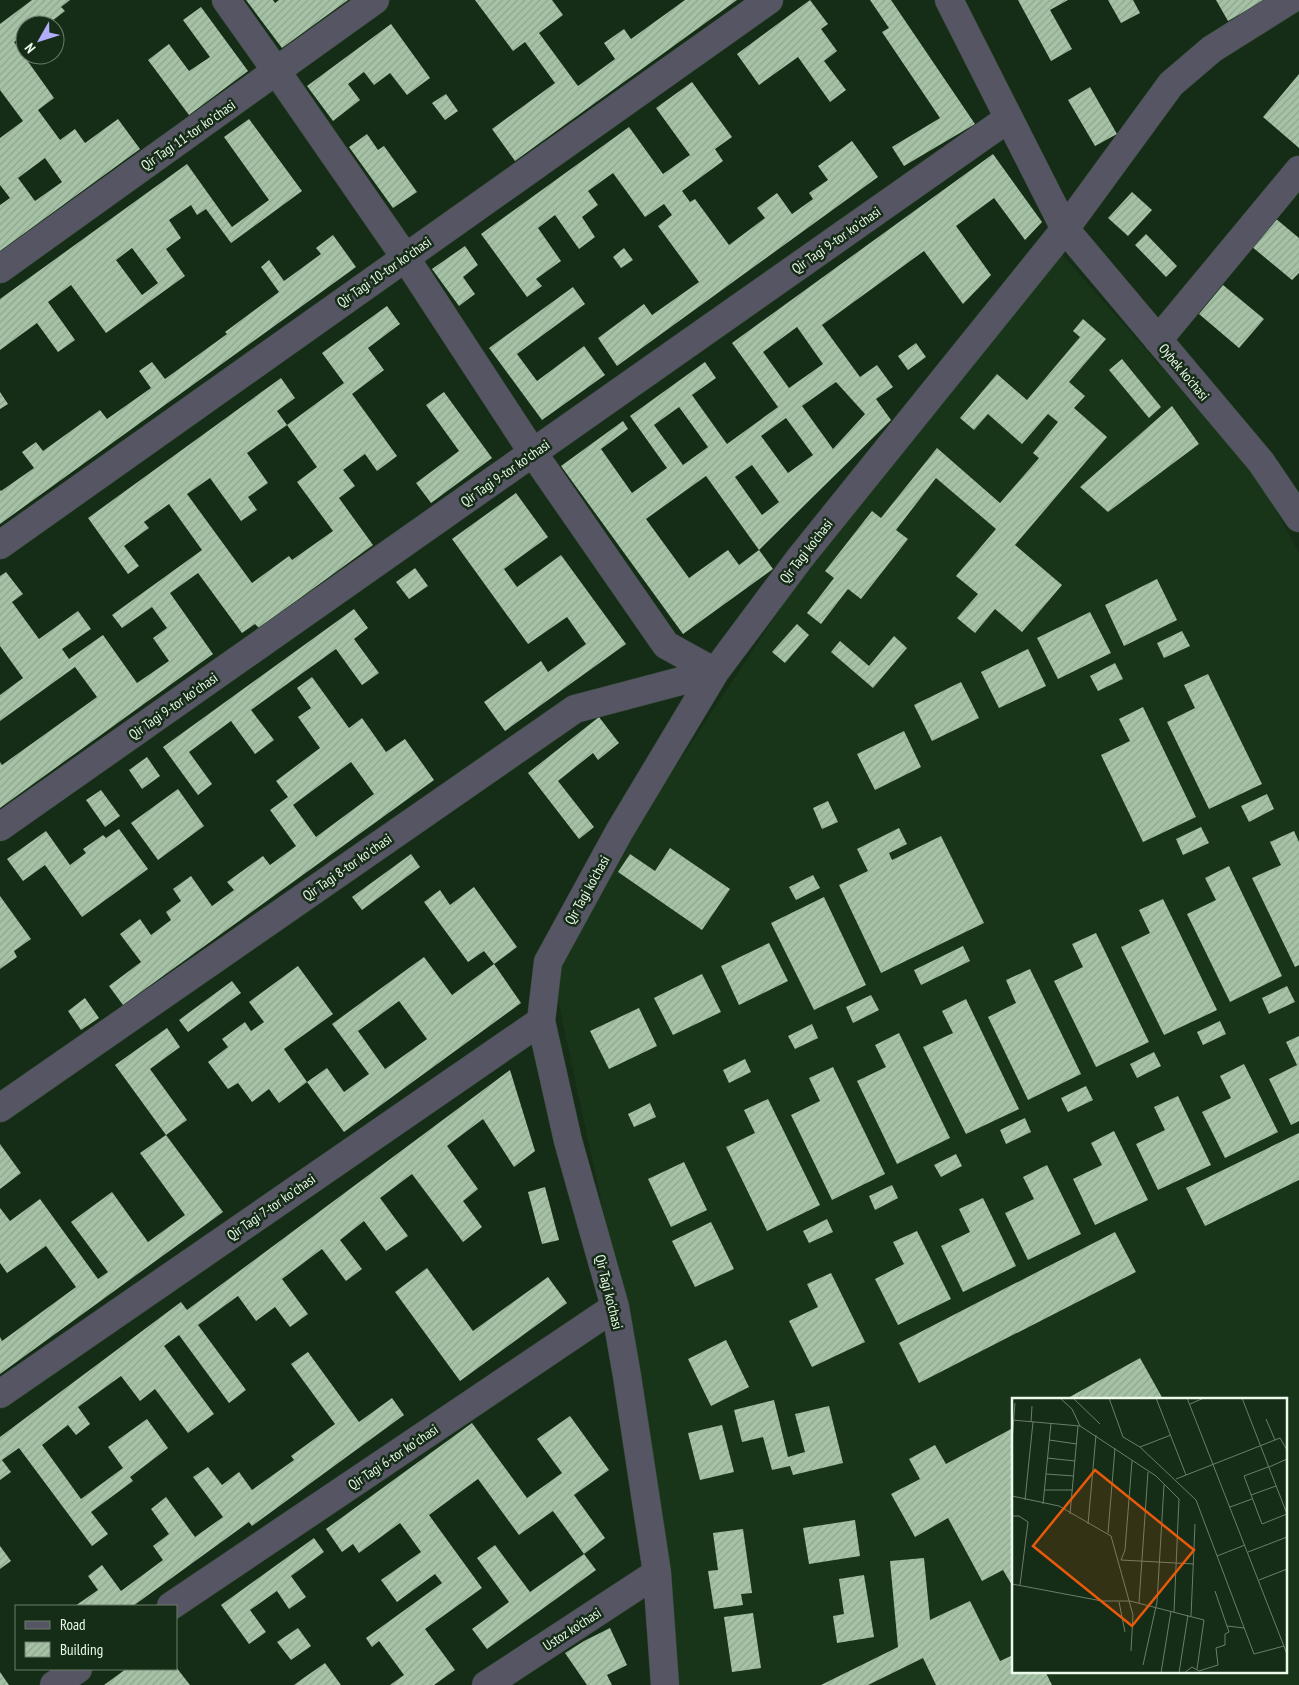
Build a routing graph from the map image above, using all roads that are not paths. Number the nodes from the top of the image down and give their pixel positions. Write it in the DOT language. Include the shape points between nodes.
graph roads {
  1 [pos="226,0"];
  2 [pos="375,0"];
  3 [pos="769,0"];
  4 [pos="949,0"];
  5 [pos="1290,0"];
  6 [pos="278,72"];
  7 [pos="1009,118"];
  8 [pos="1299,170"];
  9 [pos="1065,229"];
  10 [pos="405,257"];
  11 [pos="0,269"];
  12 [pos="1158,340"];
  13 [pos="533,453"];
  14 [pos="1299,518"];
  15 [pos="0,545"];
  16 [pos="715,672"];
  17 [pos="0,827"];
  18 [pos="541,1021"];
  19 [pos="0,1108"];
  20 [pos="614,1307"];
  21 [pos="0,1394"];
  22 [pos="657,1573"];
  23 [pos="172,1605"];
  24 [pos="76,1670"];
  25 [pos="54,1685"];
  26 [pos="486,1685"];
  27 [pos="665,1685"];
  1 -- 6 [label="street"];
  2 -- 6 [label="street, Qir Tagi 11-tor koʼchasi"];
  3 -- 10 [label="street, Qir Tagi 10-tor koʼchasi"];
  4 -- 7 [label="street, Oybek ko'chasi"];
  5 -- 9 [label="street, Qir Tagi ko'chasi" via="1212,49 1171,84"];
  6 -- 10 [label="street"];
  6 -- 11 [label="street, Qir Tagi 11-tor koʼchasi"];
  7 -- 9 [label="street, Oybek ko'chasi"];
  7 -- 13 [label="street, Qir Tagi 9-tor koʼchasi"];
  8 -- 12 [label="street"];
  9 -- 12 [label="street, Oybek ko'chasi"];
  9 -- 16 [label="street, Qir Tagi ko'chasi" via="800,558"];
  10 -- 13 [label="street"];
  10 -- 15 [label="street, Qir Tagi 10-tor koʼchasi"];
  12 -- 14 [label="street, Oybek ko'chasi" via="1260,462"];
  13 -- 16 [label="street" via="666,645"];
  13 -- 17 [label="street, Qir Tagi 9-tor koʼchasi"];
  16 -- 18 [label="street, Qir Tagi ko'chasi" via="619,832 548,962"];
  16 -- 19 [label="street, Qir Tagi 8-tor koʼchasi" via="575,709"];
  18 -- 20 [label="street, Qir Tagi ko'chasi" via="568,1141"];
  18 -- 21 [label="street, Qir Tagi 7-tor koʼchasi"];
  20 -- 22 [label="street, Qir Tagi ko'chasi"];
  20 -- 23 [label="street, Qir Tagi 6-tor koʼchasi"];
  22 -- 26 [label="street, Ustoz ko'chasi"];
  22 -- 27 [label="street, Qir Tagi ko'chasi"];
  24 -- 25 [label="street"];
}
